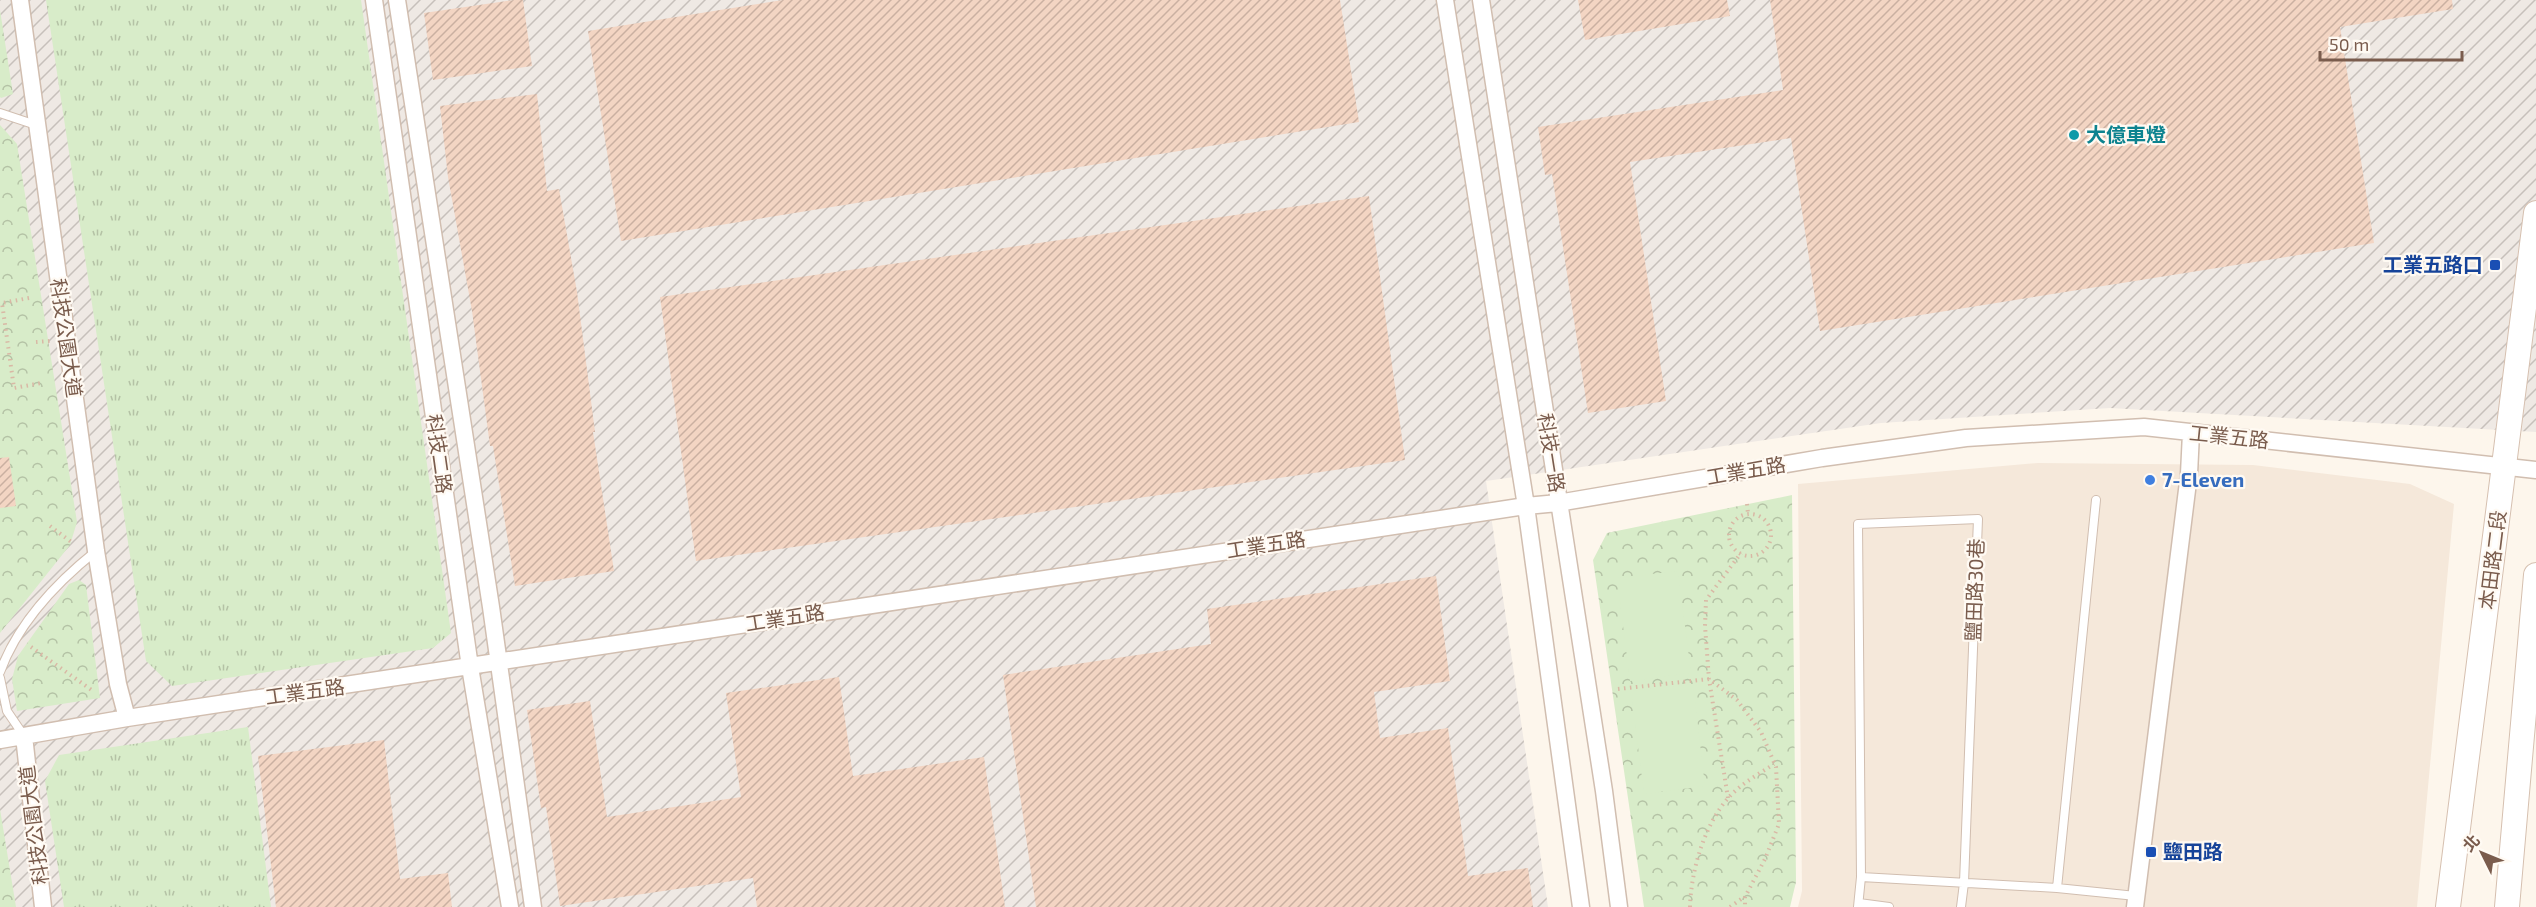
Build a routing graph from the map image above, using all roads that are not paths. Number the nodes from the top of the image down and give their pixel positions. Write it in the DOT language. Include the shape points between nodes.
graph roads {
  1 [pos="20,0"];
  2 [pos="374,0"];
  3 [pos="397,0"];
  4 [pos="1445,0"];
  5 [pos="1481,0"];
  6 [pos="0,113"];
  7 [pos="36,125"];
  8 [pos="2536,213"];
  9 [pos="2191,433"];
  10 [pos="2506,466"];
  11 [pos="2536,470"];
  12 [pos="2096,500"];
  13 [pos="1558,503"];
  14 [pos="1526,506"];
  15 [pos="96,551"];
  16 [pos="2536,575"];
  17 [pos="499,663"];
  18 [pos="470,667"];
  19 [pos="0,672"];
  20 [pos="0,678"];
  21 [pos="127,718"];
  22 [pos="24,736"];
  23 [pos="0,740"];
  24 [pos="1861,877"];
  25 [pos="1964,883"];
  26 [pos="2057,888"];
  27 [pos="2135,902"];
  28 [pos="1858,905"];
  29 [pos="43,907"];
  30 [pos="510,907"];
  31 [pos="533,907"];
  32 [pos="1581,907"];
  33 [pos="1619,907"];
  34 [pos="1889,907"];
  35 [pos="1961,907"];
  36 [pos="2448,907"];
  37 [pos="2507,907"];
  1 -- 7 [label="street, 科技公園大道"];
  2 -- 18 [label="street, 科技二路"];
  3 -- 17 [label="street, 科技二路"];
  4 -- 14 [label="street, 科技一路"];
  5 -- 13 [label="street, 科技一路"];
  6 -- 7 [label="lane"];
  7 -- 15 [label="street, 科技公園大道"];
  8 -- 10 [label="street, 本田路二段"];
  9 -- 10 [label="street, 工業五路"];
  9 -- 13 [label="street, 工業五路" via="2144,428 1966,438"];
  9 -- 27 [label="street"];
  10 -- 11 [label="street, 工業五路"];
  10 -- 36 [label="street, 本田路二段"];
  12 -- 26 [label="lane"];
  13 -- 14 [label="street, 工業五路"];
  13 -- 33 [label="street, 科技一路"];
  14 -- 17 [label="street, 工業五路"];
  14 -- 32 [label="street, 科技一路"];
  15 -- 19 [label="lane" via="28,619 8,649"];
  15 -- 21 [label="street, 科技公園大道"];
  16 -- 37 [label="street"];
  17 -- 18 [label="street, 工業五路"];
  17 -- 31 [label="street, 科技二路"];
  18 -- 21 [label="street, 工業五路"];
  18 -- 30 [label="street, 科技二路"];
  20 -- 22 [label="lane, 科技公園大道" via="7,711"];
  21 -- 22 [label="street, 工業五路"];
  22 -- 23 [label="street, 工業五路"];
  22 -- 29 [label="street, 科技公園大道"];
  24 -- 25 [label="lane"];
  24 -- 25 [label="lane, 鹽田路30巷" via="1858,524 1978,519"];
  24 -- 28 [label="lane, 鹽田路30巷"];
  25 -- 26 [label="lane"];
  25 -- 35 [label="lane, 鹽田路30巷"];
  26 -- 27 [label="lane"];
  28 -- 34 [label="lane, 鹽田路30巷"];
}
